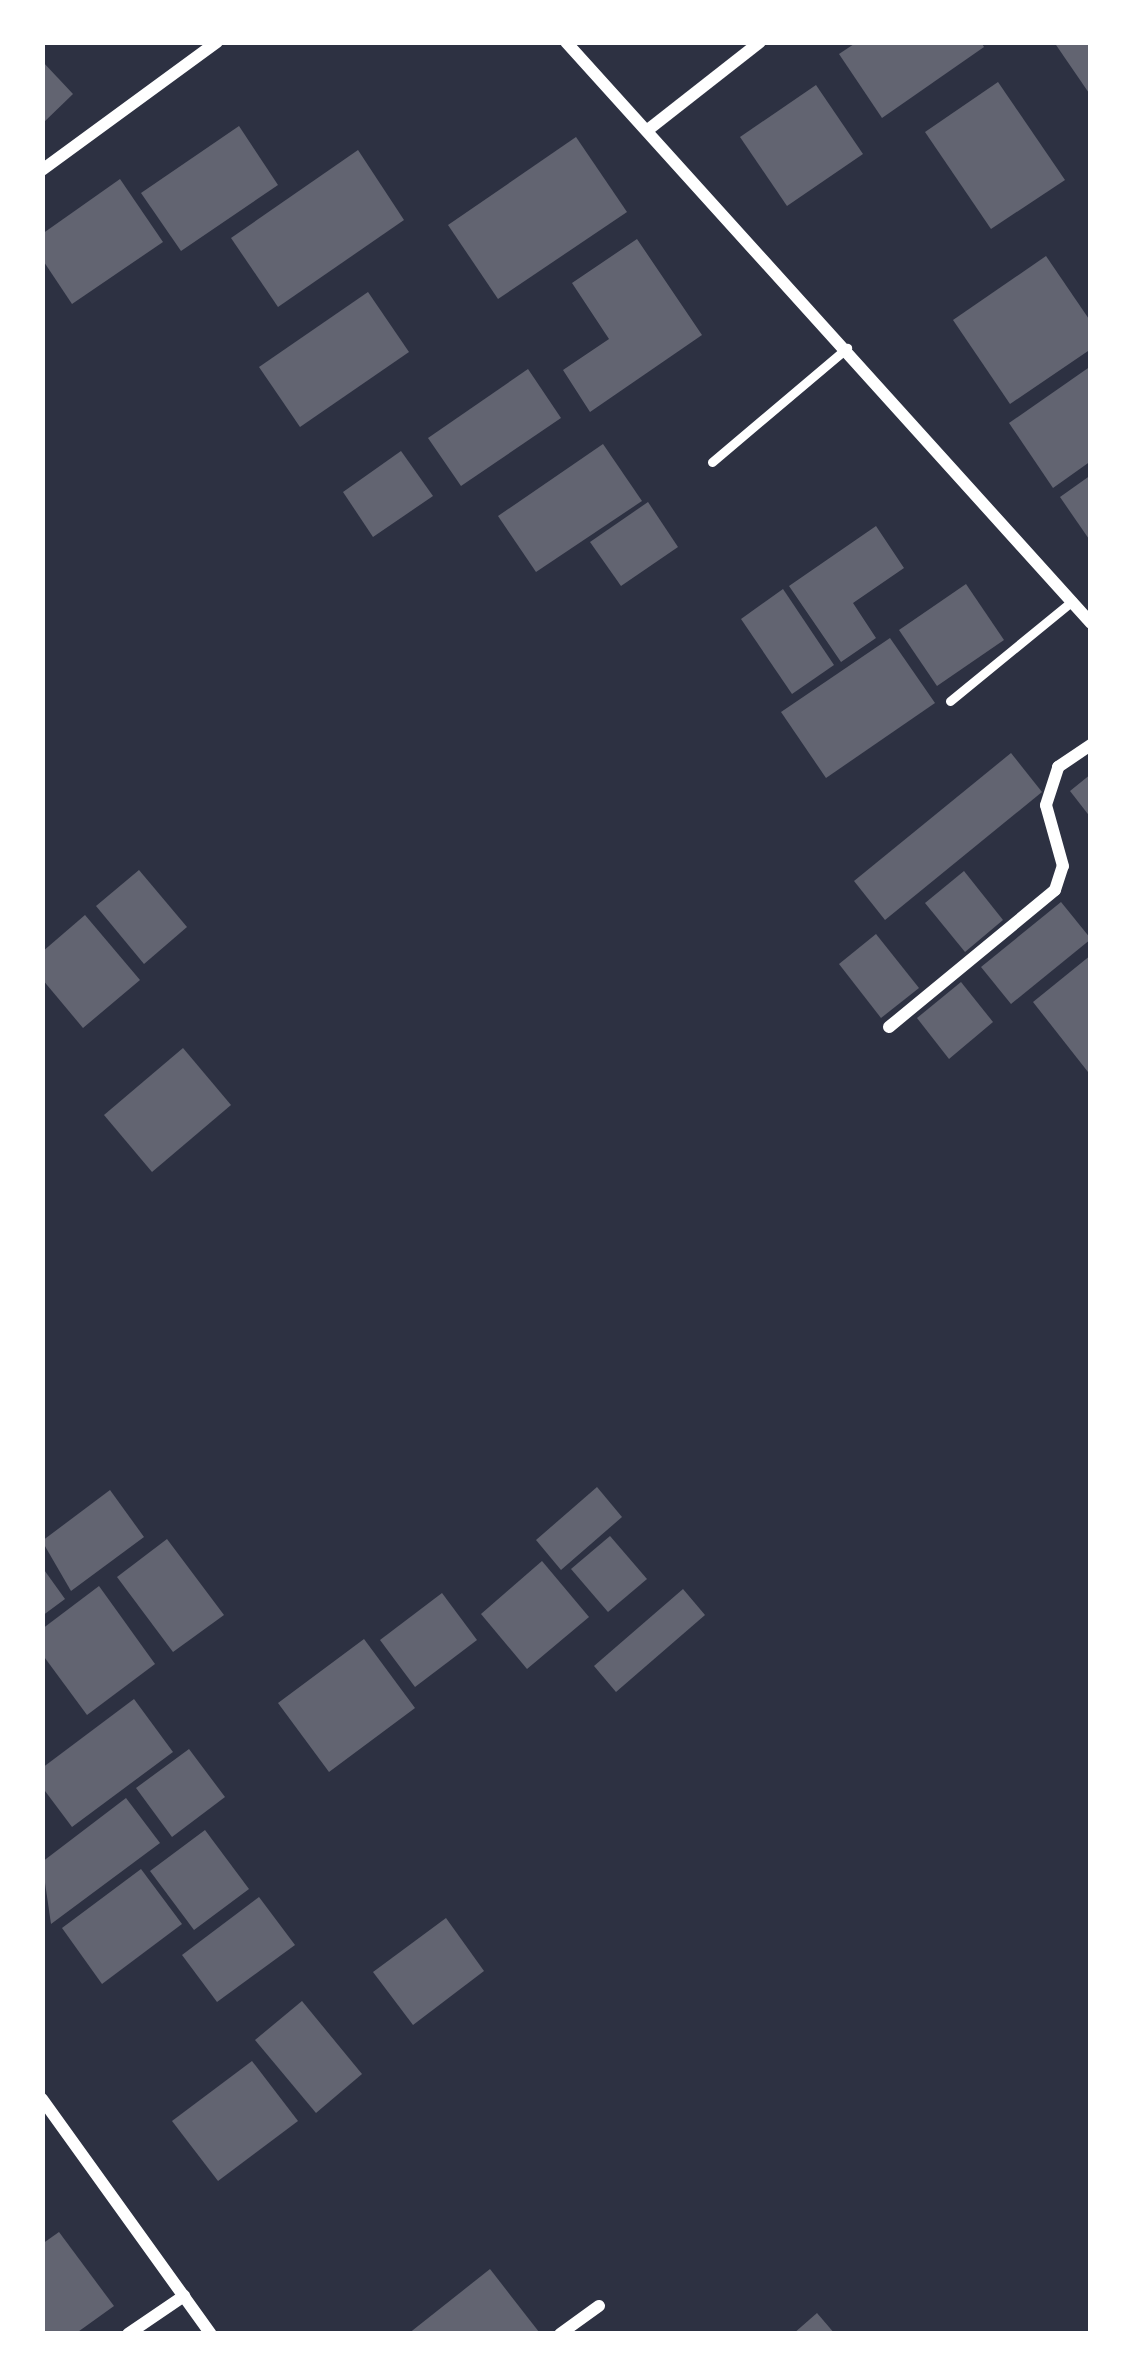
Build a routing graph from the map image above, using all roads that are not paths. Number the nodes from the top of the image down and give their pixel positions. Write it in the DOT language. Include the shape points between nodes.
graph roads {
  1 [pos="218,42"];
  2 [pos="566,42"];
  3 [pos="760,42"];
  4 [pos="649,129"];
  5 [pos="42,170"];
  6 [pos="848,348"];
  7 [pos="712,462"];
  8 [pos="1072,602"];
  9 [pos="1091,623"];
  10 [pos="950,701"];
  11 [pos="1091,745"];
  12 [pos="889,1027"];
  13 [pos="42,2099"];
  14 [pos="184,2296"];
  15 [pos="598,2306"];
  16 [pos="128,2334"];
  17 [pos="211,2334"];
  18 [pos="560,2334"];
  1 -- 5 [label="street"];
  2 -- 4 [label="street"];
  3 -- 4 [label="street"];
  4 -- 6 [label="street"];
  6 -- 7 [label="lane"];
  6 -- 8 [label="street"];
  8 -- 9 [label="street"];
  8 -- 10 [label="lane"];
  11 -- 12 [label="street" via="1058,767 1046,805 1063,866 1055,890"];
  13 -- 14 [label="street"];
  14 -- 16 [label="street"];
  14 -- 17 [label="street"];
  15 -- 18 [label="street"];
}
